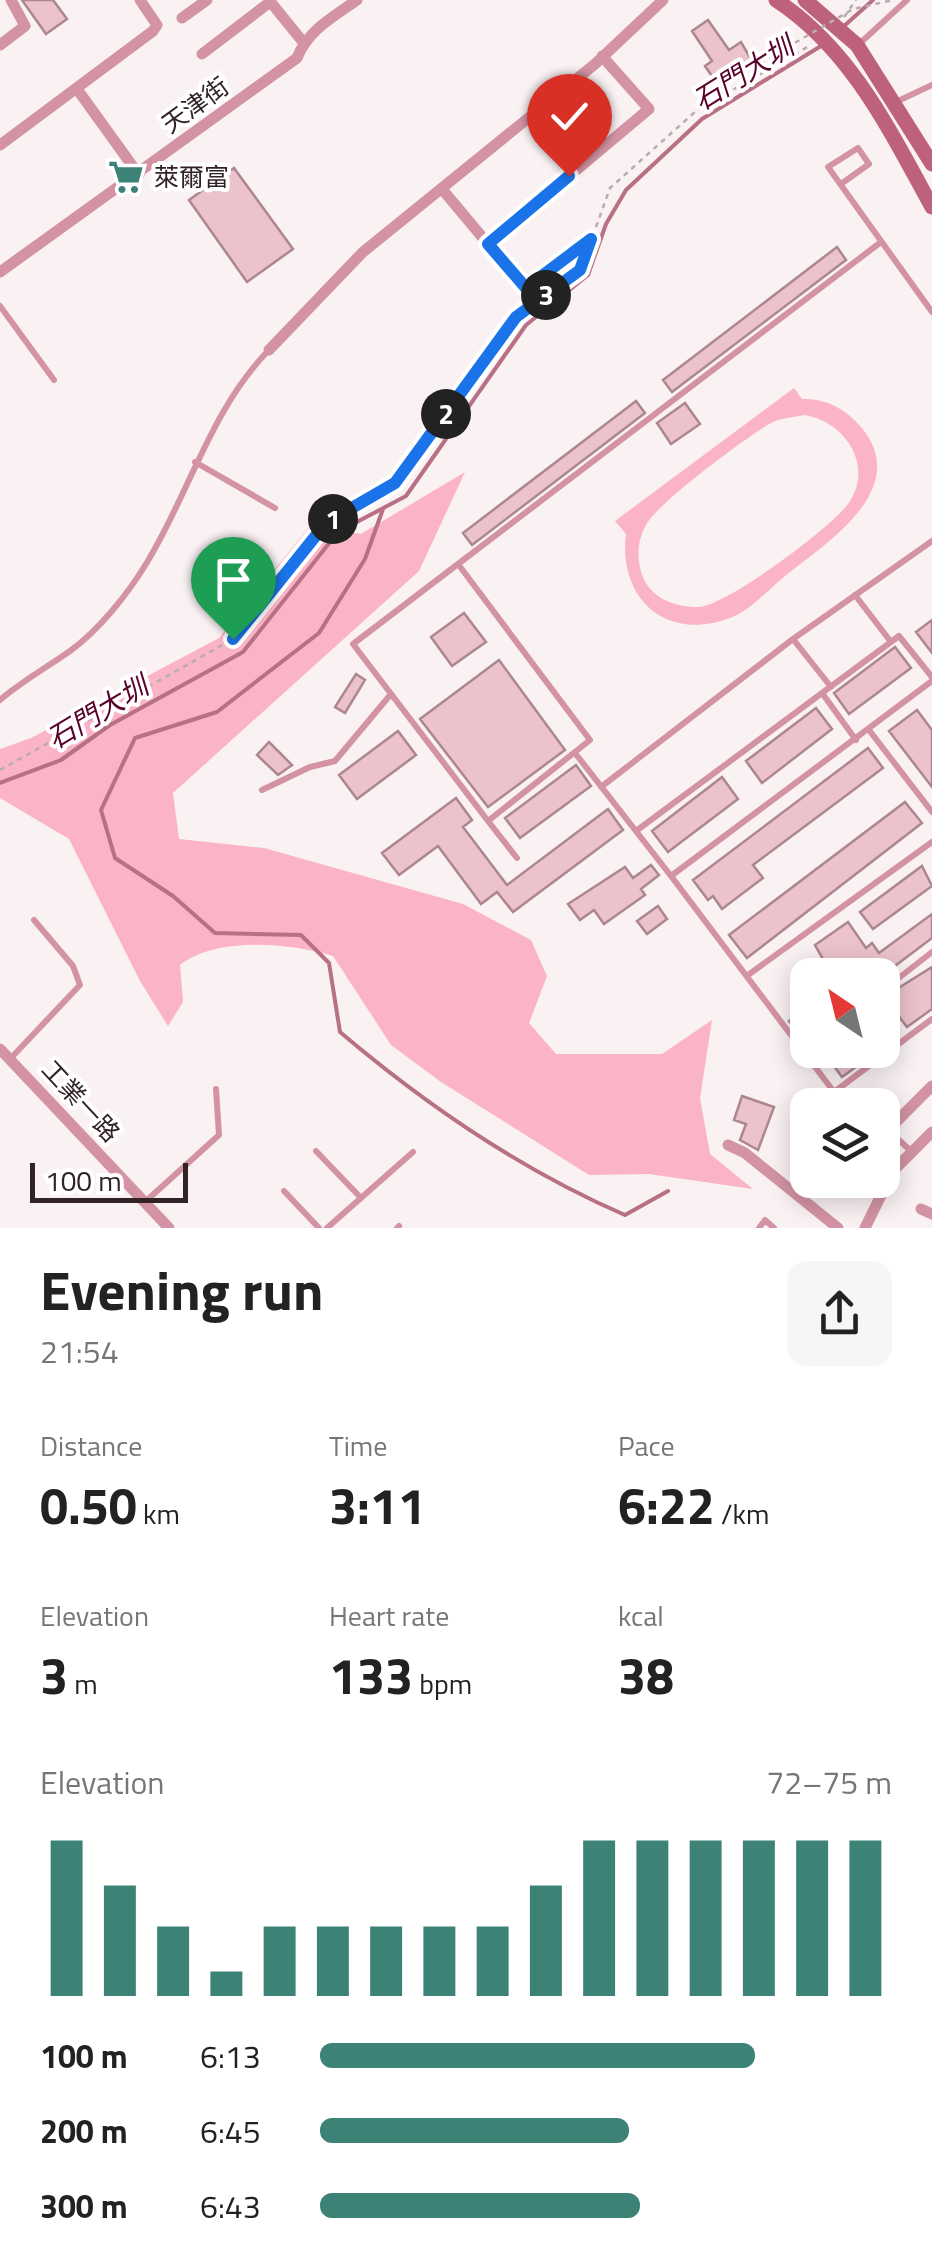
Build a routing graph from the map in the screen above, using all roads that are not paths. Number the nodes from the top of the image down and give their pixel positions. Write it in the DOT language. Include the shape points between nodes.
graph roads {
  1 [pos="10,0"];
  2 [pos="140,0"];
  3 [pos="208,0"];
  4 [pos="358,0"];
  5 [pos="663,0"];
  6 [pos="776,0"];
  7 [pos="805,0"];
  8 [pos="907,0"];
  9 [pos="269,1"];
  10 [pos="0,6"];
  11 [pos="182,18"];
  12 [pos="848,36"];
  13 [pos="304,42"];
  14 [pos="0,45"];
  15 [pos="202,54"];
  16 [pos="602,56"];
  17 [pos="932,85"];
  18 [pos="77,89"];
  19 [pos="896,102"];
  20 [pos="2,139"];
  21 [pos="931,161"];
  22 [pos="139,176"];
  23 [pos="840,184"];
  24 [pos="442,189"];
  25 [pos="932,207"];
  26 [pos="591,239"];
  27 [pos="881,242"];
  28 [pos="488,244"];
  29 [pos="0,272"];
  30 [pos="0,306"];
  31 [pos="932,312"];
  32 [pos="269,350"];
  33 [pos="54,380"];
  34 [pos="194,462"];
  35 [pos="275,508"];
  36 [pos="932,541"];
  37 [pos="458,564"];
  38 [pos="854,595"];
  39 [pos="793,639"];
  40 [pos="891,642"];
  41 [pos="932,679"];
  42 [pos="831,687"];
  43 [pos="822,693"];
  44 [pos="391,694"];
  45 [pos="0,700"];
  46 [pos="869,730"];
  47 [pos="856,740"];
  48 [pos="575,752"];
  49 [pos="601,786"];
  50 [pos="262,790"];
  51 [pos="932,812"];
  52 [pos="488,821"];
  53 [pos="636,831"];
  54 [pos="932,843"];
  55 [pos="516,858"];
  56 [pos="671,876"];
  57 [pos="34,920"];
  58 [pos="932,952"];
  59 [pos="748,974"];
  60 [pos="900,977"];
  61 [pos="932,1019"];
  62 [pos="5,1054"];
  63 [pos="932,1086"];
  64 [pos="216,1089"];
  65 [pos="900,1118"];
  66 [pos="932,1132"];
  67 [pos="900,1144"];
  68 [pos="728,1145"];
  69 [pos="316,1151"];
  70 [pos="413,1152"];
  71 [pos="912,1152"];
  72 [pos="284,1191"];
  73 [pos="361,1198"];
  74 [pos="145,1202"];
  75 [pos="169,1228"];
  76 [pos="318,1228"];
  77 [pos="327,1228"];
  78 [pos="759,1228"];
  79 [pos="774,1228"];
  80 [pos="838,1228"];
  81 [pos="864,1228"];
  1 -- 10 [label="street"];
  1 -- 14 [label="street" via="25,26"];
  2 -- 18 [label="street" via="157,25 153,31"];
  3 -- 11 [label="street"];
  4 -- 13 [label="street, 天津街"];
  5 -- 16 [label="street"];
  6 -- 25 [label="main road" via="837,53"];
  7 -- 12 [label="main road"];
  8 -- 12 [label="lane"];
  9 -- 13 [label="street"];
  9 -- 15 [label="street"];
  12 -- 19 [label="main road"];
  13 -- 22 [label="street, 天津街" via="297,58"];
  16 -- 24 [label="street"];
  16 -- 28 [label="street" via="649,109"];
  17 -- 19 [label="lane"];
  18 -- 20 [label="street"];
  18 -- 22 [label="street"];
  19 -- 21 [label="main road"];
  22 -- 29 [label="street, 天津街"];
  23 -- 23 [label="lane" via="828,166 858,148 868,164"];
  23 -- 27 [label="lane"];
  24 -- 28 [label="street"];
  24 -- 32 [label="street" via="363,252"];
  26 -- 28 [label="street" via="526,288"];
  27 -- 31 [label="lane"];
  27 -- 37 [label="lane"];
  30 -- 33 [label="lane"];
  32 -- 34 [label="lane" via="246,375"];
  34 -- 35 [label="lane"];
  34 -- 45 [label="lane" via="145,566 111,611 72,650"];
  36 -- 38 [label="lane"];
  37 -- 44 [label="lane" via="353,644"];
  37 -- 48 [label="lane" via="590,740"];
  38 -- 39 [label="lane"];
  38 -- 40 [label="lane"];
  39 -- 42 [label="lane"];
  39 -- 49 [label="lane"];
  40 -- 41 [label="lane" via="900,636"];
  40 -- 42 [label="lane"];
  41 -- 46 [label="lane"];
  42 -- 43 [label="lane"];
  43 -- 47 [label="lane"];
  43 -- 53 [label="lane"];
  44 -- 50 [label="lane" via="335,761"];
  44 -- 52 [label="lane"];
  46 -- 47 [label="lane"];
  46 -- 51 [label="lane"];
  47 -- 56 [label="lane"];
  48 -- 49 [label="lane"];
  48 -- 52 [label="lane"];
  49 -- 53 [label="lane"];
  52 -- 55 [label="lane"];
  53 -- 56 [label="lane"];
  54 -- 59 [label="lane"];
  56 -- 59 [label="lane"];
  57 -- 62 [label="lane" via="73,966 80,985"];
  58 -- 60 [label="lane"];
  59 -- 61 [label="lane" via="834,1092"];
  62 -- 74 [label="street, 工業一路"];
  63 -- 65 [label="street"];
  64 -- 74 [label="lane" via="219,1135"];
  66 -- 71 [label="street"];
  67 -- 71 [label="lane"];
  68 -- 80 [label="street"];
  69 -- 73 [label="lane"];
  70 -- 73 [label="lane"];
  71 -- 81 [label="street" via="893,1171"];
  72 -- 76 [label="lane"];
  73 -- 77 [label="lane"];
  74 -- 75 [label="street, 工業一路"];
  78 -- 79 [label="lane" via="765,1220"];
}
